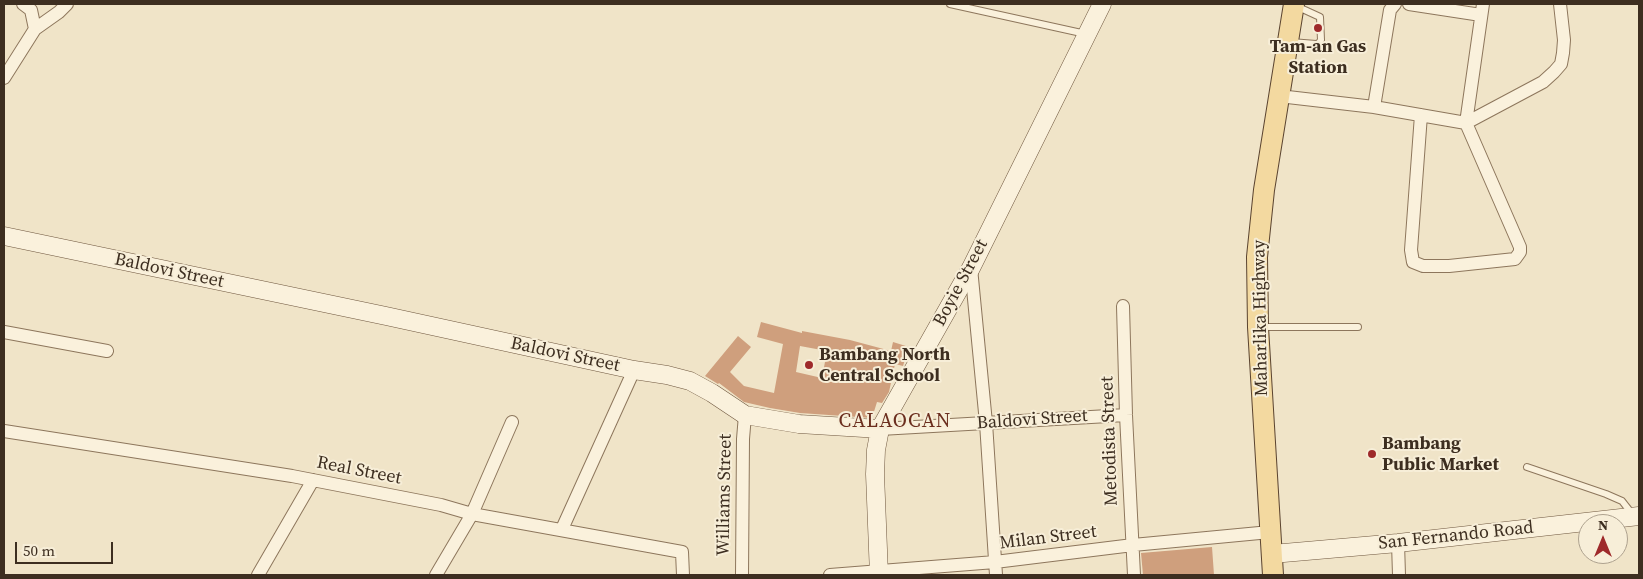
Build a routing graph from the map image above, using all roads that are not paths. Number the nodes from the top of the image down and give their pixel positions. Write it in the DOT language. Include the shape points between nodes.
graph roads {
  1 [pos="24,4"];
  2 [pos="67,4"];
  3 [pos="950,4"];
  4 [pos="1102,4"];
  5 [pos="1294,4"];
  6 [pos="1395,4"];
  7 [pos="1409,4"];
  8 [pos="1560,4"];
  9 [pos="1482,9"];
  10 [pos="35,29"];
  11 [pos="1087,34"];
  12 [pos="1287,42"];
  13 [pos="4,78"];
  14 [pos="1279,96"];
  15 [pos="1374,107"];
  16 [pos="1421,115"];
  17 [pos="1466,123"];
  18 [pos="4,236"];
  19 [pos="970,268"];
  20 [pos="1123,306"];
  21 [pos="1258,327"];
  22 [pos="1358,328"];
  23 [pos="4,332"];
  24 [pos="107,351"];
  25 [pos="634,370"];
  26 [pos="745,415"];
  27 [pos="1126,415"];
  28 [pos="512,422"];
  29 [pos="986,423"];
  30 [pos="880,429"];
  31 [pos="4,431"];
  32 [pos="1527,467"];
  33 [pos="313,480"];
  34 [pos="472,514"];
  35 [pos="1636,516"];
  36 [pos="562,529"];
  37 [pos="1270,532"];
  38 [pos="1398,543"];
  39 [pos="1133,545"];
  40 [pos="1272,554"];
  41 [pos="995,562"];
  42 [pos="879,573"];
  43 [pos="258,575"];
  44 [pos="436,575"];
  45 [pos="683,575"];
  46 [pos="742,575"];
  47 [pos="830,575"];
  48 [pos="996,575"];
  49 [pos="1134,575"];
  50 [pos="1273,575"];
  51 [pos="1399,575"];
  1 -- 10 [label="street" via="31,10"];
  2 -- 10 [label="street"];
  3 -- 11 [label="lane"];
  4 -- 11 [label="street, Boyie Street"];
  5 -- 12 [label="main road, Maharlika Highway"];
  5 -- 12 [label="lane" via="1320,17 1321,40 1316,44"];
  6 -- 15 [label="street" via="1390,10"];
  7 -- 9 [label="street"];
  8 -- 17 [label="street" via="1564,53 1554,72 1543,82"];
  9 -- 17 [label="street"];
  10 -- 13 [label="street"];
  11 -- 19 [label="street, Boyie Street"];
  12 -- 14 [label="main road, Maharlika Highway"];
  14 -- 15 [label="street"];
  14 -- 21 [label="main road, Maharlika Highway" via="1257,257"];
  15 -- 16 [label="street"];
  16 -- 17 [label="street"];
  16 -- 17 [label="street" via="1411,250 1414,262 1423,266 1515,259 1520,252"];
  18 -- 25 [label="street, Baldovi Street"];
  19 -- 29 [label="street"];
  19 -- 30 [label="street, Boyie Street"];
  20 -- 27 [label="street, Metodista Street"];
  21 -- 22 [label="lane"];
  21 -- 37 [label="main road, Maharlika Highway"];
  23 -- 24 [label="street"];
  25 -- 26 [label="street, Baldovi Street" via="690,381"];
  25 -- 36 [label="street"];
  26 -- 30 [label="street, Baldovi Street" via="799,424"];
  26 -- 46 [label="street, Williams Street"];
  27 -- 29 [label="street, Baldovi Street"];
  27 -- 39 [label="street, Metodista Street"];
  28 -- 34 [label="street"];
  29 -- 30 [label="street, Baldovi Street"];
  29 -- 41 [label="street"];
  30 -- 42 [label="street, Boyie Street" via="875,474"];
  31 -- 33 [label="street, Real Street"];
  32 -- 35 [label="lane" via="1622,501"];
  33 -- 34 [label="street, Real Street"];
  33 -- 43 [label="street"];
  34 -- 36 [label="street, Real Street"];
  34 -- 44 [label="street"];
  35 -- 38 [label="street, San Fernando Road"];
  36 -- 45 [label="street, Real Street" via="682,552"];
  37 -- 39 [label="street, Milan Street"];
  37 -- 40 [label="main road, Maharlika Highway"];
  38 -- 40 [label="street, San Fernando Road"];
  38 -- 51 [label="street"];
  39 -- 41 [label="street, Milan Street"];
  39 -- 49 [label="street, Metodista Street"];
  40 -- 50 [label="main road, Maharlika Highway"];
  41 -- 42 [label="street, Milan Street"];
  41 -- 48 [label="street"];
  42 -- 47 [label="street, Milan Street"];
}
